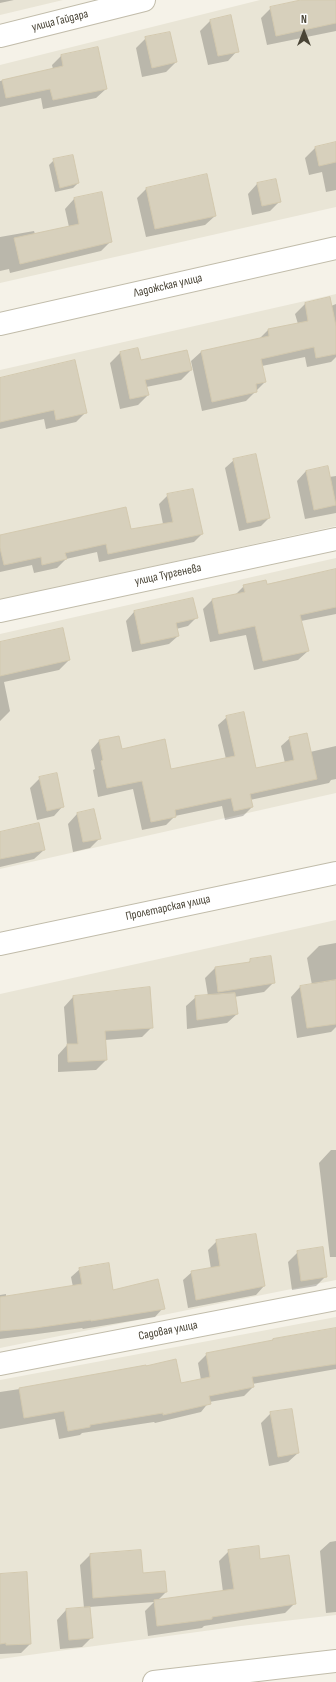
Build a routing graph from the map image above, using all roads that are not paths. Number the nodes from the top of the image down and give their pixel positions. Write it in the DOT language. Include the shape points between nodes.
graph roads {
  1 [pos="144,0"];
  2 [pos="0,36"];
  3 [pos="336,248"];
  4 [pos="0,324"];
  5 [pos="336,539"];
  6 [pos="0,611"];
  7 [pos="336,873"];
  8 [pos="0,944"];
  9 [pos="336,1299"];
  10 [pos="0,1364"];
  11 [pos="336,1661"];
  12 [pos="154,1682"];
  1 -- 2 [label="street, улица Гайдара"];
  3 -- 4 [label="street, Ладожская улица"];
  5 -- 6 [label="street, улица Тургенева"];
  7 -- 8 [label="street, Пролетарская улица"];
  9 -- 10 [label="street, Садовая улица"];
  11 -- 12 [label="street"];
}
